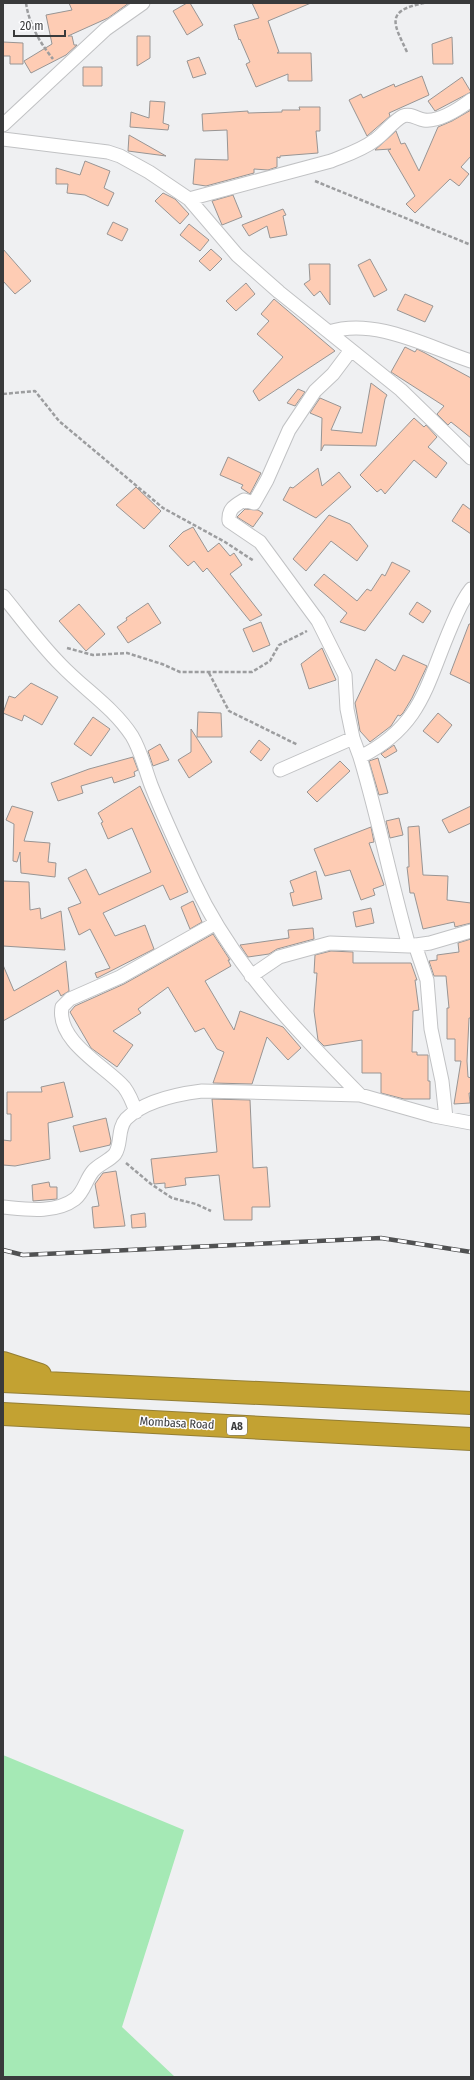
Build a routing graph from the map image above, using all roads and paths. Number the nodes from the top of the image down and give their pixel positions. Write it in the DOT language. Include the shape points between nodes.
graph roads {
  1 [pos="26,3"];
  2 [pos="143,3"];
  3 [pos="424,3"];
  4 [pos="407,52"];
  5 [pos="61,69"];
  6 [pos="471,100"];
  7 [pos="3,125"];
  8 [pos="3,140"];
  9 [pos="297,170"];
  10 [pos="189,199"];
  11 [pos="471,245"];
  12 [pos="329,332"];
  13 [pos="351,350"];
  14 [pos="471,361"];
  15 [pos="3,394"];
  16 [pos="471,458"];
  17 [pos="256,562"];
  18 [pos="471,589"];
  19 [pos="3,596"];
  20 [pos="318,621"];
  21 [pos="41,643"];
  22 [pos="209,673"];
  23 [pos="353,738"];
  24 [pos="315,753"];
  25 [pos="360,757"];
  26 [pos="280,770"];
  27 [pos="216,923"];
  28 [pos="471,931"];
  29 [pos="412,946"];
  30 [pos="251,976"];
  31 [pos="360,1095"];
  32 [pos="136,1112"];
  33 [pos="446,1118"];
  34 [pos="471,1123"];
  35 [pos="115,1154"];
  36 [pos="3,1207"];
  37 [pos="211,1211"];
  38 [pos="3,1363"];
  39 [pos="3,1381"];
  40 [pos="68,1383"];
  41 [pos="471,1403"];
  42 [pos="3,1414"];
  43 [pos="471,1439"];
  1 -- 5 [label="path" via="40,43"];
  2 -- 5 [label="street" via="106,29"];
  3 -- 4 [label="path" via="406,8 398,13 394,20"];
  5 -- 7 [label="street"];
  6 -- 9 [label="street" via="462,107 430,120 411,115 403,116 374,141 360,149 331,161"];
  8 -- 10 [label="street" via="108,152 149,172"];
  9 -- 10 [label="street"];
  9 -- 11 [label="path" via="323,186"];
  10 -- 12 [label="street" via="237,255"];
  12 -- 13 [label="street"];
  12 -- 14 [label="street" via="352,328 376,330 435,347"];
  13 -- 16 [label="street" via="415,402 445,435"];
  13 -- 20 [label="street" via="333,374 315,391 289,430 254,503 244,500 232,507 228,514 229,522 260,542"];
  15 -- 17 [label="path" via="35,391 59,421 163,508"];
  18 -- 25 [label="street" via="459,608 419,706 397,731"];
  19 -- 21 [label="street"];
  20 -- 22 [label="path" via="306,631 279,645 270,661 252,672"];
  20 -- 23 [label="street" via="346,675 347,710"];
  21 -- 22 [label="path" via="93,655 127,653 180,672"];
  21 -- 27 [label="street" via="79,683 110,708 133,738 191,876"];
  22 -- 24 [label="path" via="229,711"];
  23 -- 24 [label="street"];
  23 -- 25 [label="street"];
  24 -- 26 [label="street"];
  25 -- 29 [label="street" via="378,818 397,902"];
  27 -- 30 [label="street"];
  27 -- 32 [label="street" via="120,977 70,999 62,1007 62,1020 70,1034 93,1061 124,1087"];
  28 -- 29 [label="street"];
  29 -- 30 [label="street" via="330,943 279,957"];
  29 -- 33 [label="street" via="427,980 433,1040 442,1081"];
  30 -- 31 [label="street" via="302,1036"];
  31 -- 32 [label="street" via="202,1091 180,1094"];
  31 -- 33 [label="street"];
  32 -- 35 [label="street" via="122,1124"];
  33 -- 34 [label="street"];
  35 -- 36 [label="street" via="93,1171 75,1199 66,1204 47,1209"];
  35 -- 37 [label="path" via="172,1198"];
  38 -- 40 [label="highway"];
  39 -- 40 [label="highway"];
  40 -- 41 [label="highway"];
  42 -- 43 [label="highway, Mombasa Road / A8"];
}
